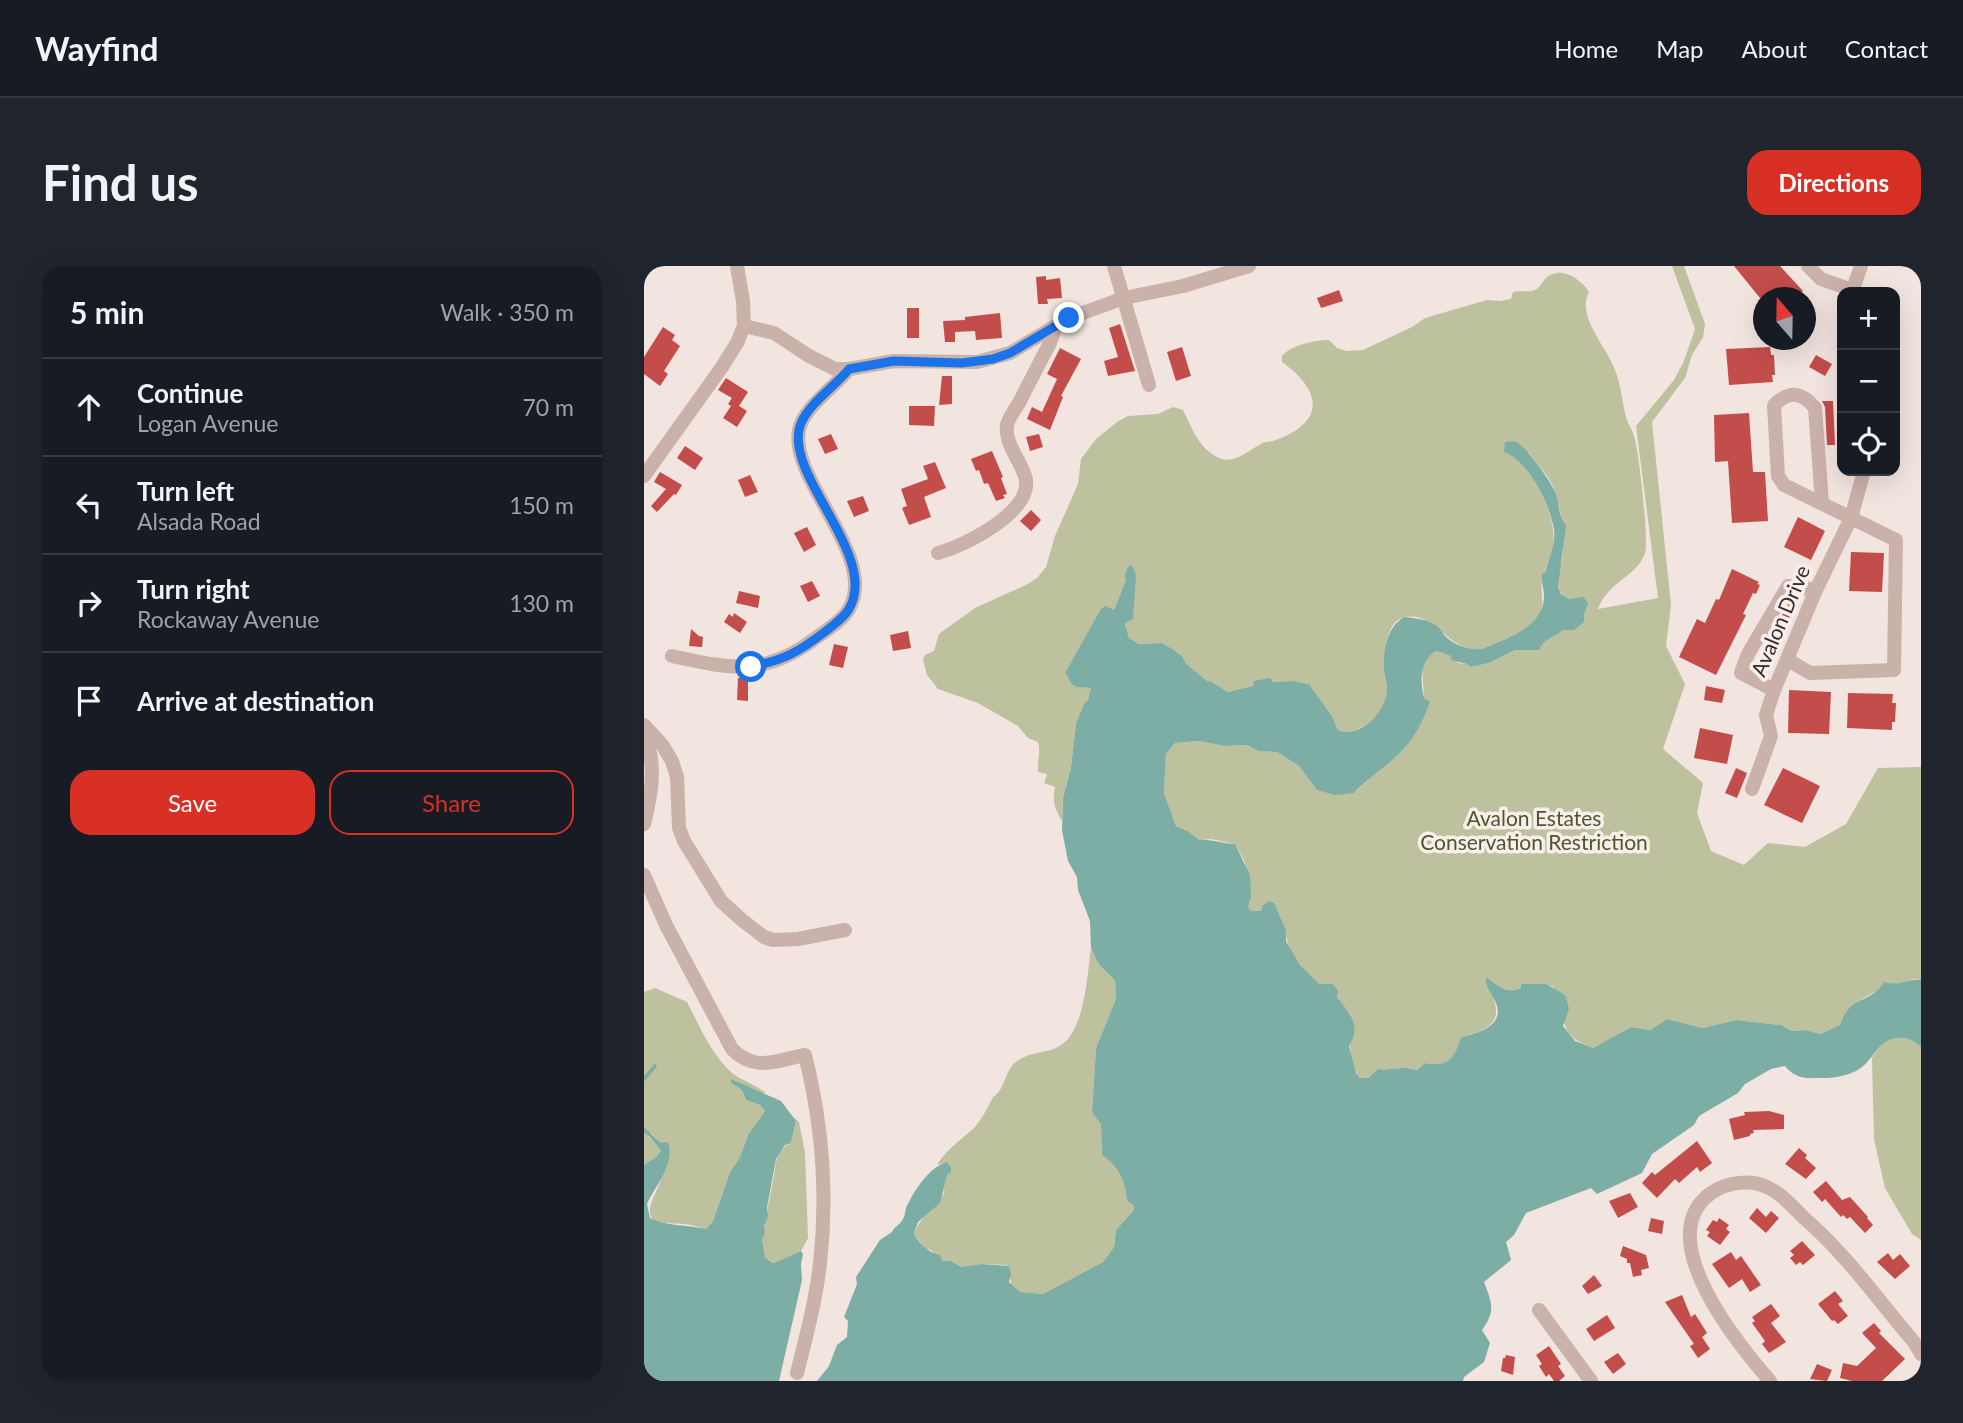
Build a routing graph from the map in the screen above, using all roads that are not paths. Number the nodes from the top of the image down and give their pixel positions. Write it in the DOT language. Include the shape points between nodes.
graph roads {
  1 [pos="737,266"];
  2 [pos="1114,266"];
  3 [pos="1249,266"];
  4 [pos="1808,266"];
  5 [pos="1861,266"];
  6 [pos="1842,287"];
  7 [pos="1853,287"];
  8 [pos="1124,298"];
  9 [pos="744,326"];
  10 [pos="1055,328"];
  11 [pos="849,369"];
  12 [pos="1149,385"];
  13 [pos="644,476"];
  14 [pos="1863,476"];
  15 [pos="1822,503"];
  16 [pos="1851,518"];
  17 [pos="938,553"];
  18 [pos="1816,590"];
  19 [pos="671,656"];
  20 [pos="1788,660"];
  21 [pos="1774,690"];
  22 [pos="644,726"];
  23 [pos="1752,789"];
  24 [pos="644,824"];
  25 [pos="644,875"];
  26 [pos="845,930"];
  27 [pos="1539,1310"];
  28 [pos="1921,1354"];
  29 [pos="797,1373"];
  30 [pos="1591,1381"];
  31 [pos="1770,1381"];
  1 -- 9 [label="street"];
  2 -- 8 [label="street"];
  3 -- 8 [label="street"];
  4 -- 6 [label="street" via="1821,279"];
  5 -- 7 [label="street"];
  8 -- 10 [label="street" via="1069,318"];
  8 -- 12 [label="street"];
  9 -- 11 [label="street" via="774,334 835,369"];
  9 -- 13 [label="street" via="722,367"];
  10 -- 11 [label="street" via="993,359 894,361"];
  10 -- 17 [label="street" via="1007,424 1026,477 1024,497 984,532"];
  11 -- 19 [label="street" via="802,420 798,442 848,556 854,582 851,607 834,625 784,659 740,668"];
  14 -- 16 [label="street, Avalon Drive"];
  15 -- 15 [label="street" via="1784,485 1778,476 1774,405 1784,395 1796,394 1815,408"];
  15 -- 16 [label="street"];
  16 -- 18 [label="street, Avalon Drive"];
  16 -- 20 [label="street" via="1896,540 1894,670 1810,673"];
  18 -- 20 [label="street, Avalon Drive"];
  18 -- 21 [label="street" via="1788,586 1748,654 1741,673"];
  20 -- 21 [label="street, Avalon Drive"];
  21 -- 23 [label="street, Avalon Drive" via="1766,715 1771,736"];
  22 -- 24 [label="street" via="653,770"];
  22 -- 26 [label="street" via="672,761 679,828 721,901 773,940"];
  25 -- 29 [label="street" via="732,1049 752,1063 805,1055 820,1131 824,1207 817,1284"];
  27 -- 30 [label="street"];
  28 -- 31 [label="street" via="1824,1234 1765,1186 1730,1185 1708,1195 1695,1213 1692,1257 1704,1287"];
}
